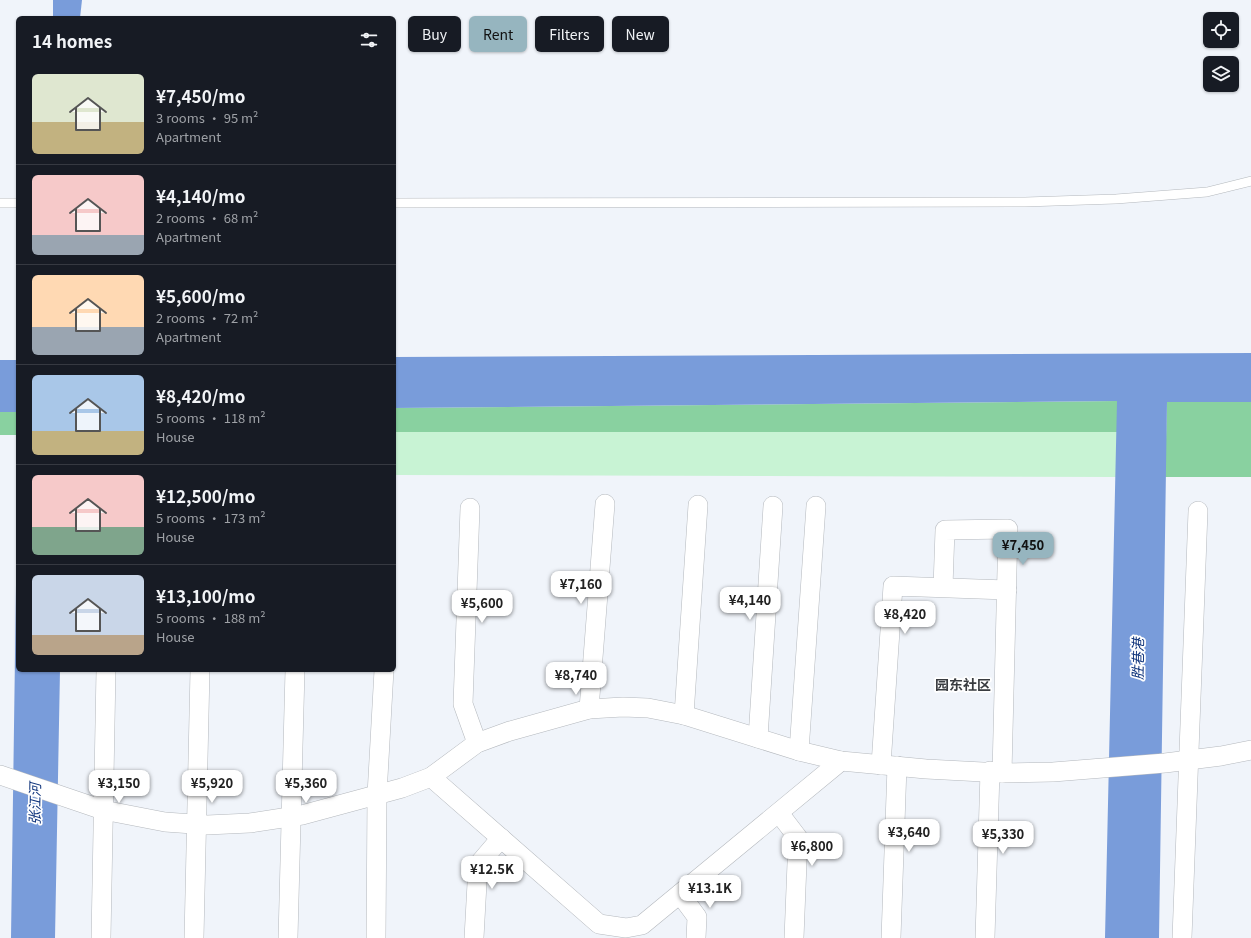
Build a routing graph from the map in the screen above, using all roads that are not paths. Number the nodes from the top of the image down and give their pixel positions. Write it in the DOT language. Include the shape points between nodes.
graph roads {
  1 [pos="1251,181"];
  2 [pos="0,203"];
  3 [pos="16,203"];
  4 [pos="396,203"];
  5 [pos="605,504"];
  6 [pos="698,505"];
  7 [pos="773,506"];
  8 [pos="816,506"];
  9 [pos="470,508"];
  10 [pos="1198,511"];
  11 [pos="943,587"];
  12 [pos="1007,590"];
  13 [pos="106,672"];
  14 [pos="200,672"];
  15 [pos="295,672"];
  16 [pos="384,672"];
  17 [pos="589,709"];
  18 [pos="684,715"];
  19 [pos="758,738"];
  20 [pos="477,743"];
  21 [pos="1251,750"];
  22 [pos="799,751"];
  23 [pos="1188,760"];
  24 [pos="841,761"];
  25 [pos="889,766"];
  26 [pos="996,772"];
  27 [pos="4,777"];
  28 [pos="431,777"];
  29 [pos="377,795"];
  30 [pos="103,810"];
  31 [pos="778,813"];
  32 [pos="290,817"];
  33 [pos="196,824"];
  34 [pos="501,838"];
  35 [pos="680,894"];
  36 [pos="599,931"];
  37 [pos="642,931"];
  38 [pos="101,938"];
  39 [pos="194,938"];
  40 [pos="288,938"];
  41 [pos="376,938"];
  42 [pos="474,938"];
  43 [pos="696,938"];
  44 [pos="794,938"];
  45 [pos="891,938"];
  46 [pos="984,938"];
  47 [pos="1182,938"];
  1 -- 4 [label="lane" via="1207,192 1025,202"];
  2 -- 3 [label="lane"];
  5 -- 17 [label="street"];
  6 -- 18 [label="street"];
  7 -- 19 [label="street"];
  8 -- 22 [label="street"];
  9 -- 20 [label="street" via="463,704"];
  10 -- 23 [label="street"];
  11 -- 12 [label="street"];
  11 -- 12 [label="street" via="945,530 1008,529"];
  11 -- 25 [label="street" via="893,586"];
  12 -- 26 [label="street"];
  13 -- 30 [label="street"];
  14 -- 33 [label="street"];
  15 -- 32 [label="street"];
  16 -- 29 [label="street"];
  17 -- 18 [label="street" via="648,708"];
  17 -- 20 [label="street"];
  18 -- 19 [label="street"];
  19 -- 22 [label="street"];
  20 -- 28 [label="street"];
  21 -- 23 [label="street"];
  22 -- 24 [label="street"];
  23 -- 26 [label="street" via="1053,772"];
  23 -- 47 [label="street"];
  24 -- 25 [label="street"];
  24 -- 31 [label="street"];
  25 -- 26 [label="street"];
  25 -- 45 [label="street"];
  26 -- 46 [label="street"];
  27 -- 30 [label="street"];
  28 -- 29 [label="street"];
  28 -- 34 [label="street"];
  29 -- 32 [label="street"];
  29 -- 41 [label="street"];
  30 -- 33 [label="street" via="165,822"];
  30 -- 38 [label="street"];
  31 -- 35 [label="street"];
  31 -- 44 [label="street" via="798,838"];
  32 -- 33 [label="street" via="250,823"];
  32 -- 40 [label="street"];
  33 -- 39 [label="street"];
  34 -- 36 [label="street"];
  34 -- 42 [label="street" via="478,865"];
  35 -- 37 [label="street"];
  35 -- 43 [label="street" via="697,917"];
  36 -- 37 [label="street" via="626,928"];
}
